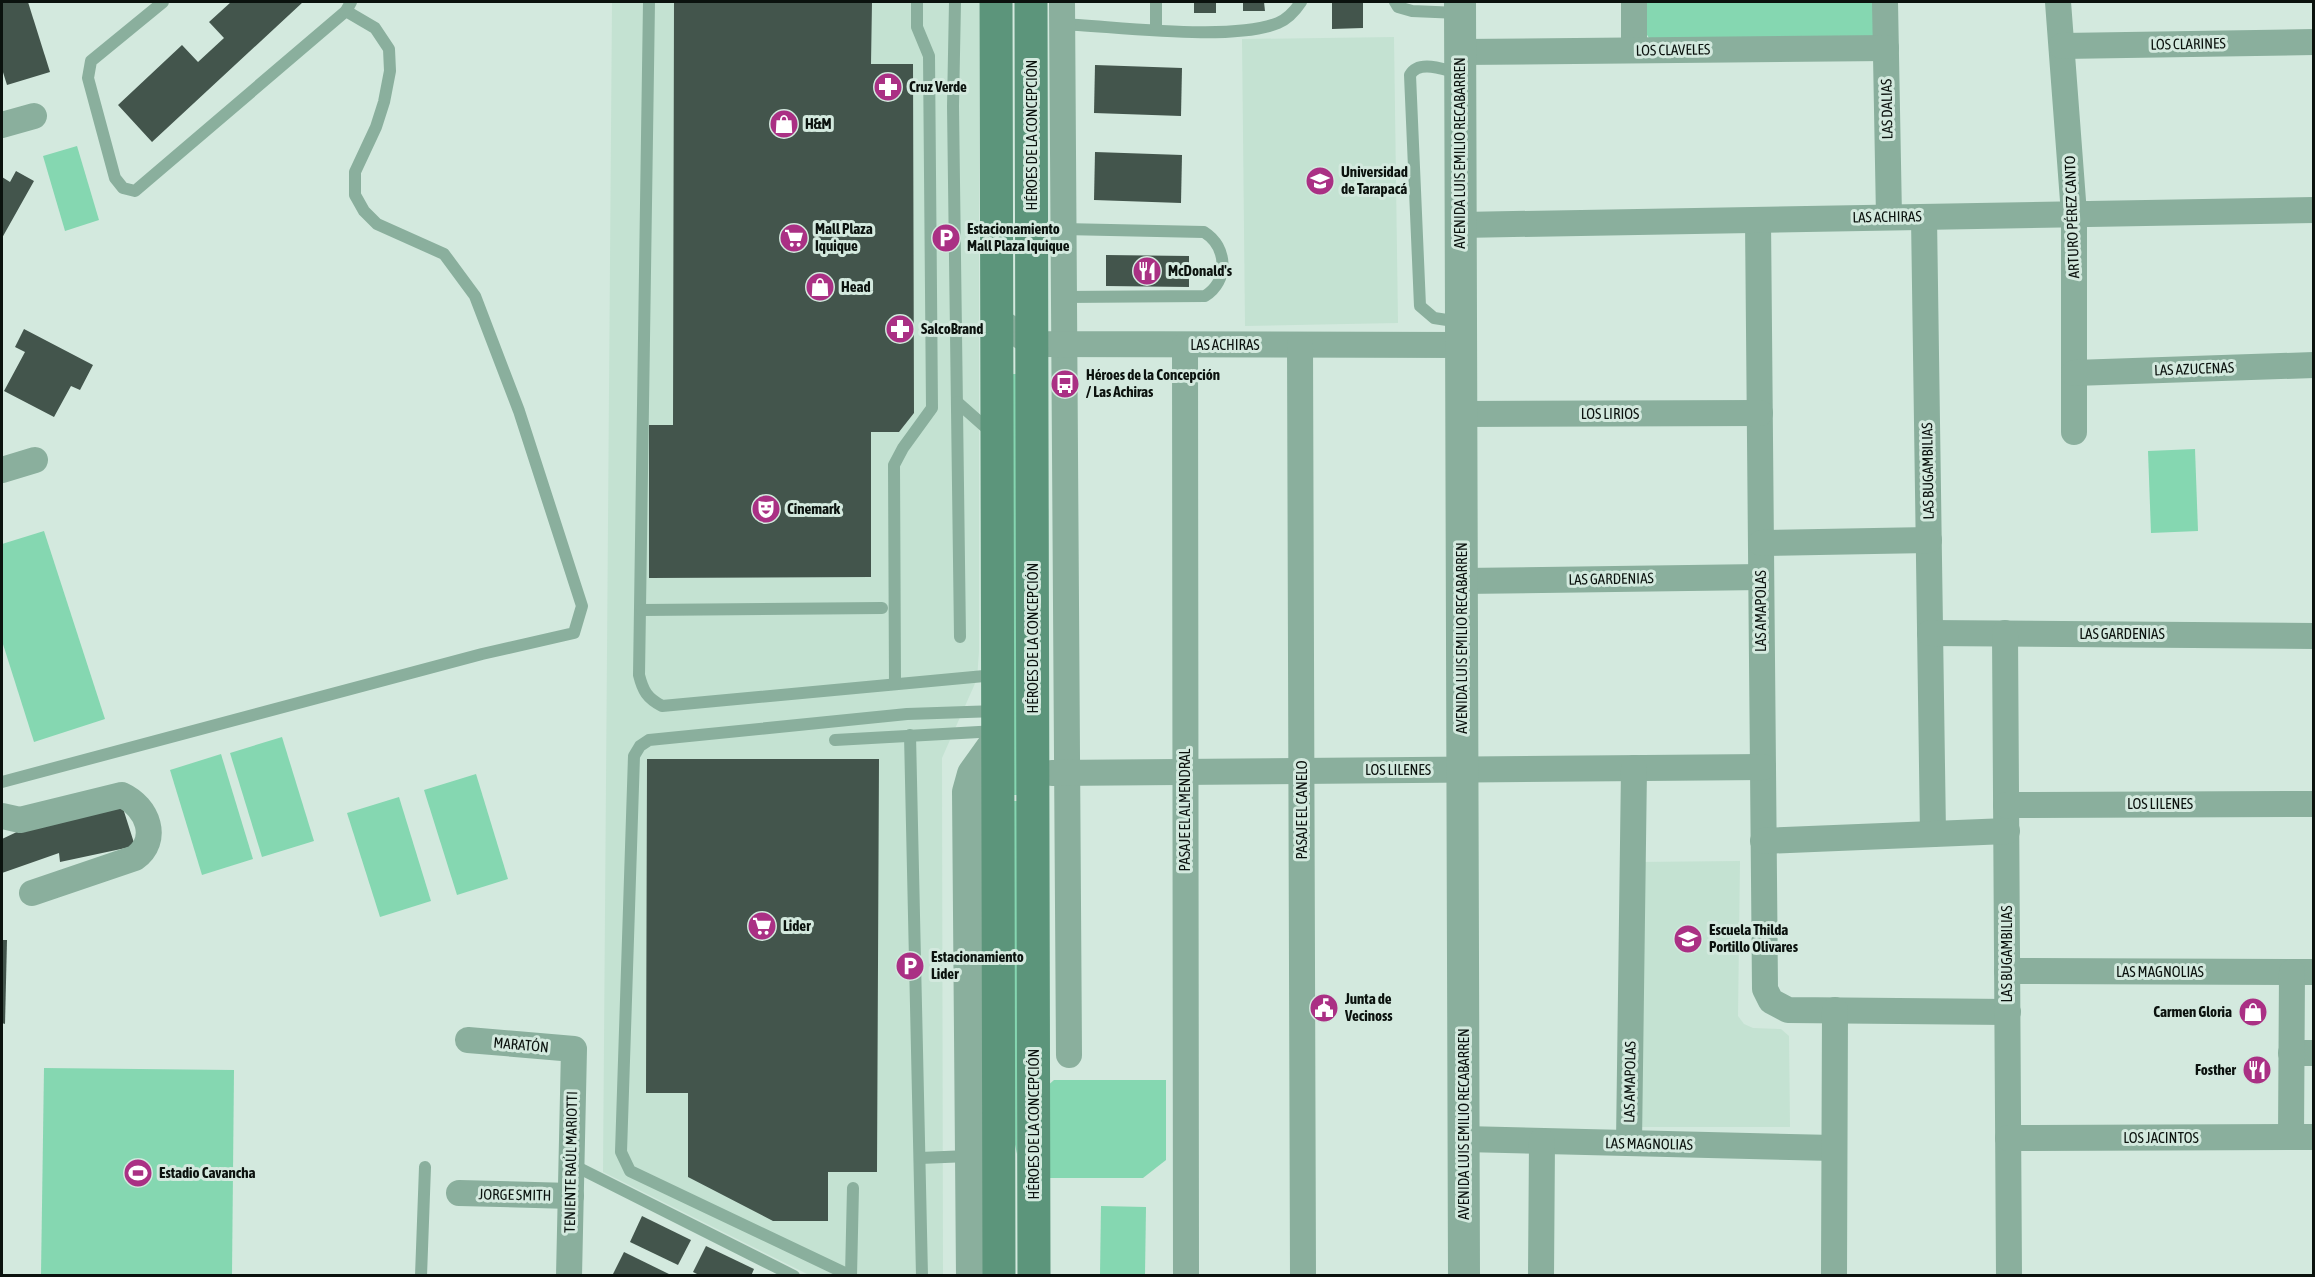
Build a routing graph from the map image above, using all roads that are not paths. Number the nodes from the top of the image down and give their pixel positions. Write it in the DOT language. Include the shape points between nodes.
graph roads {
  1 [pos="163,2"];
  2 [pos="648,2"];
  3 [pos="917,2"];
  4 [pos="955,2"];
  5 [pos="996,2"];
  6 [pos="1156,2"];
  7 [pos="1301,2"];
  8 [pos="1395,2"];
  9 [pos="1634,2"];
  10 [pos="1886,2"];
  11 [pos="2058,2"];
  12 [pos="349,6"];
  13 [pos="1460,7"];
  14 [pos="1046,16"];
  15 [pos="1156,29"];
  16 [pos="2313,42"];
  17 [pos="2062,46"];
  18 [pos="1886,48"];
  19 [pos="1634,50"];
  20 [pos="1460,62"];
  21 [pos="34,116"];
  22 [pos="2,125"];
  23 [pos="2313,210"];
  24 [pos="2074,214"];
  25 [pos="1889,217"];
  26 [pos="1924,217"];
  27 [pos="1758,220"];
  28 [pos="1461,225"];
  29 [pos="1063,229"];
  30 [pos="1064,297"];
  31 [pos="997,319"];
  32 [pos="1461,333"];
  33 [pos="1048,345"];
  34 [pos="1185,345"];
  35 [pos="1300,345"];
  36 [pos="2313,365"];
  37 [pos="2074,372"];
  38 [pos="957,402"];
  39 [pos="1760,413"];
  40 [pos="1461,414"];
  41 [pos="2074,432"];
  42 [pos="997,436"];
  43 [pos="35,460"];
  44 [pos="2,470"];
  45 [pos="1929,540"];
  46 [pos="1761,543"];
  47 [pos="1761,577"];
  48 [pos="1462,581"];
  49 [pos="882,608"];
  50 [pos="642,610"];
  51 [pos="1930,633"];
  52 [pos="2005,633"];
  53 [pos="2313,636"];
  54 [pos="960,637"];
  55 [pos="998,675"];
  56 [pos="895,684"];
  57 [pos="998,727"];
  58 [pos="910,735"];
  59 [pos="835,740"];
  60 [pos="1762,767"];
  61 [pos="1634,768"];
  62 [pos="1462,769"];
  63 [pos="1301,771"];
  64 [pos="1185,772"];
  65 [pos="1033,773"];
  66 [pos="1067,773"];
  67 [pos="2,782"];
  68 [pos="2313,804"];
  69 [pos="2006,805"];
  70 [pos="2,816"];
  71 [pos="2007,831"];
  72 [pos="1933,834"];
  73 [pos="1763,841"];
  74 [pos="32,893"];
  75 [pos="2007,971"];
  76 [pos="2302,972"];
  77 [pos="1835,1010"];
  78 [pos="2008,1012"];
  79 [pos="468,1040"];
  80 [pos="574,1050"];
  81 [pos="2302,1053"];
  82 [pos="1069,1055"];
  83 [pos="2302,1137"];
  84 [pos="2008,1138"];
  85 [pos="1464,1139"];
  86 [pos="1542,1141"];
  87 [pos="1629,1143"];
  88 [pos="1834,1148"];
  89 [pos="985,1155"];
  90 [pos="920,1158"];
  91 [pos="571,1164"];
  92 [pos="425,1167"];
  93 [pos="853,1188"];
  94 [pos="459,1193"];
  95 [pos="571,1196"];
  96 [pos="422,1275"];
  97 [pos="569,1275"];
  98 [pos="794,1275"];
  99 [pos="851,1275"];
  100 [pos="922,1275"];
  101 [pos="972,1275"];
  102 [pos="999,1275"];
  103 [pos="1034,1275"];
  104 [pos="1185,1275"];
  105 [pos="1303,1275"];
  106 [pos="1464,1275"];
  107 [pos="1541,1275"];
  108 [pos="1834,1275"];
  109 [pos="2009,1275"];
  1 -- 12 [label="lane" via="91,61 88,78 115,178 123,188 135,191"];
  2 -- 50 [label="lane"];
  3 -- 56 [label="lane" via="917,27 929,56 932,408 894,465"];
  4 -- 38 [label="lane"];
  5 -- 31 [label="main road"];
  6 -- 15 [label="lane"];
  7 -- 15 [label="lane" via="1295,12 1279,22 1256,29"];
  8 -- 13 [label="lane" via="1398,7 1412,11"];
  9 -- 19 [label="street"];
  10 -- 18 [label="street, LAS DALIAS"];
  11 -- 17 [label="street, ARTURO PÉREZ CANTO"];
  12 -- 67 [label="lane" via="375,28 389,49 390,71 384,102 355,172 355,195 377,224 444,254 475,296 519,411 582,606 574,633"];
  13 -- 20 [label="street, AVENIDA LUIS EMILIO RECABARREN"];
  14 -- 15 [label="lane"];
  14 -- 29 [label="street, HÉROES DE LA CONCEPCIÓN"];
  14 -- 33 [label="main road, HÉROES DE LA CONCEPCIÓN"];
  16 -- 17 [label="street, LOS CLARINES"];
  17 -- 24 [label="street, ARTURO PÉREZ CANTO"];
  18 -- 19 [label="street, LOS CLAVELES"];
  18 -- 25 [label="street, LAS DALIAS"];
  19 -- 20 [label="street, LOS CLAVELES"];
  20 -- 28 [label="street, AVENIDA LUIS EMILIO RECABARREN"];
  20 -- 32 [label="lane" via="1420,66 1410,75 1420,306"];
  21 -- 22 [label="street"];
  23 -- 24 [label="street, LAS ACHIRAS"];
  24 -- 26 [label="street, LAS ACHIRAS"];
  24 -- 37 [label="street, ARTURO PÉREZ CANTO"];
  25 -- 26 [label="street, LAS ACHIRAS"];
  25 -- 27 [label="street, LAS ACHIRAS"];
  26 -- 45 [label="street, LAS BUGAMBILIAS"];
  27 -- 28 [label="street, LAS ACHIRAS"];
  27 -- 39 [label="street, LAS AMAPOLAS"];
  28 -- 32 [label="street, AVENIDA LUIS EMILIO RECABARREN"];
  29 -- 30 [label="street, HÉROES DE LA CONCEPCIÓN"];
  29 -- 30 [label="lane" via="1204,232 1214,238 1222,254 1221,281 1205,296"];
  30 -- 33 [label="street, HÉROES DE LA CONCEPCIÓN"];
  31 -- 33 [label="street"];
  31 -- 42 [label="main road"];
  32 -- 35 [label="street, LAS ACHIRAS"];
  32 -- 40 [label="street, AVENIDA LUIS EMILIO RECABARREN"];
  33 -- 34 [label="street, LAS ACHIRAS"];
  33 -- 65 [label="main road, HÉROES DE LA CONCEPCIÓN"];
  33 -- 66 [label="street, HÉROES DE LA CONCEPCIÓN"];
  34 -- 35 [label="street, LAS ACHIRAS"];
  34 -- 64 [label="street, PASAJE EL ALMENDRAL"];
  35 -- 63 [label="street, PASAJE EL CANELO"];
  36 -- 37 [label="street, LAS AZUCENAS"];
  37 -- 41 [label="street, ARTURO PÉREZ CANTO"];
  38 -- 42 [label="lane"];
  38 -- 54 [label="lane"];
  39 -- 40 [label="street, LOS LIRIOS"];
  39 -- 46 [label="street, LAS AMAPOLAS"];
  40 -- 48 [label="street, AVENIDA LUIS EMILIO RECABARREN"];
  42 -- 55 [label="main road"];
  43 -- 44 [label="street"];
  45 -- 46 [label="street"];
  45 -- 51 [label="street, LAS BUGAMBILIAS"];
  46 -- 47 [label="street, LAS AMAPOLAS"];
  47 -- 48 [label="street, LAS GARDENIAS"];
  47 -- 60 [label="street, LAS AMAPOLAS"];
  48 -- 62 [label="street, AVENIDA LUIS EMILIO RECABARREN"];
  49 -- 50 [label="lane"];
  50 -- 56 [label="lane" via="639,675 649,699 662,706"];
  51 -- 52 [label="street, LAS GARDENIAS"];
  51 -- 72 [label="street, LAS BUGAMBILIAS"];
  52 -- 53 [label="street, LAS GARDENIAS"];
  52 -- 69 [label="street, LAS BUGAMBILIAS"];
  55 -- 56 [label="lane"];
  55 -- 57 [label="main road"];
  57 -- 58 [label="lane"];
  57 -- 89 [label="main road"];
  57 -- 99 [label="lane" via="907,714 649,740 634,756 621,1152 630,1171"];
  58 -- 59 [label="lane"];
  58 -- 90 [label="lane"];
  60 -- 61 [label="street, LOS LILENES"];
  60 -- 73 [label="street, LAS AMAPOLAS"];
  61 -- 62 [label="street, LOS LILENES"];
  61 -- 87 [label="street, LAS AMAPOLAS"];
  62 -- 63 [label="street, LOS LILENES"];
  62 -- 85 [label="street, AVENIDA LUIS EMILIO RECABARREN"];
  63 -- 64 [label="street, LOS LILENES"];
  63 -- 105 [label="street, PASAJE EL CANELO"];
  64 -- 66 [label="street, LOS LILENES"];
  64 -- 104 [label="street, PASAJE EL ALMENDRAL"];
  65 -- 66 [label="street, LOS LILENES"];
  65 -- 103 [label="main road, HÉROES DE LA CONCEPCIÓN"];
  66 -- 82 [label="street, HÉROES DE LA CONCEPCIÓN"];
  68 -- 69 [label="street, LOS LILENES"];
  69 -- 71 [label="street, LAS BUGAMBILIAS"];
  70 -- 74 [label="street" via="20,820 122,795 138,806 146,818 149,840 146,850 135,858"];
  71 -- 72 [label="street"];
  71 -- 75 [label="street, LAS BUGAMBILIAS"];
  72 -- 73 [label="street"];
  73 -- 77 [label="street, LAS AMAPOLAS" via="1764,982 1771,1001 1788,1010"];
  75 -- 76 [label="street, LAS MAGNOLIAS"];
  75 -- 78 [label="street, LAS BUGAMBILIAS"];
  76 -- 81 [label="street"];
  77 -- 78 [label="street"];
  77 -- 88 [label="street"];
  78 -- 84 [label="street, LAS BUGAMBILIAS"];
  79 -- 80 [label="street, MARATÓN"];
  80 -- 91 [label="street, TENIENTE RAÚL MARIOTTI"];
  81 -- 83 [label="street"];
  83 -- 84 [label="street, LOS JACINTOS"];
  84 -- 109 [label="street, LAS BUGAMBILIAS"];
  85 -- 86 [label="street, LAS MAGNOLIAS"];
  85 -- 106 [label="street, AVENIDA LUIS EMILIO RECABARREN"];
  86 -- 87 [label="street, LAS MAGNOLIAS"];
  86 -- 107 [label="street"];
  87 -- 88 [label="street, LAS MAGNOLIAS"];
  88 -- 108 [label="street"];
  89 -- 90 [label="lane"];
  89 -- 101 [label="street"];
  89 -- 102 [label="main road"];
  90 -- 100 [label="lane"];
  91 -- 95 [label="street, TENIENTE RAÚL MARIOTTI"];
  91 -- 98 [label="lane"];
  92 -- 96 [label="lane"];
  93 -- 99 [label="lane"];
  94 -- 95 [label="street, JORGE SMITH"];
  95 -- 97 [label="street, TENIENTE RAÚL MARIOTTI"];
}
